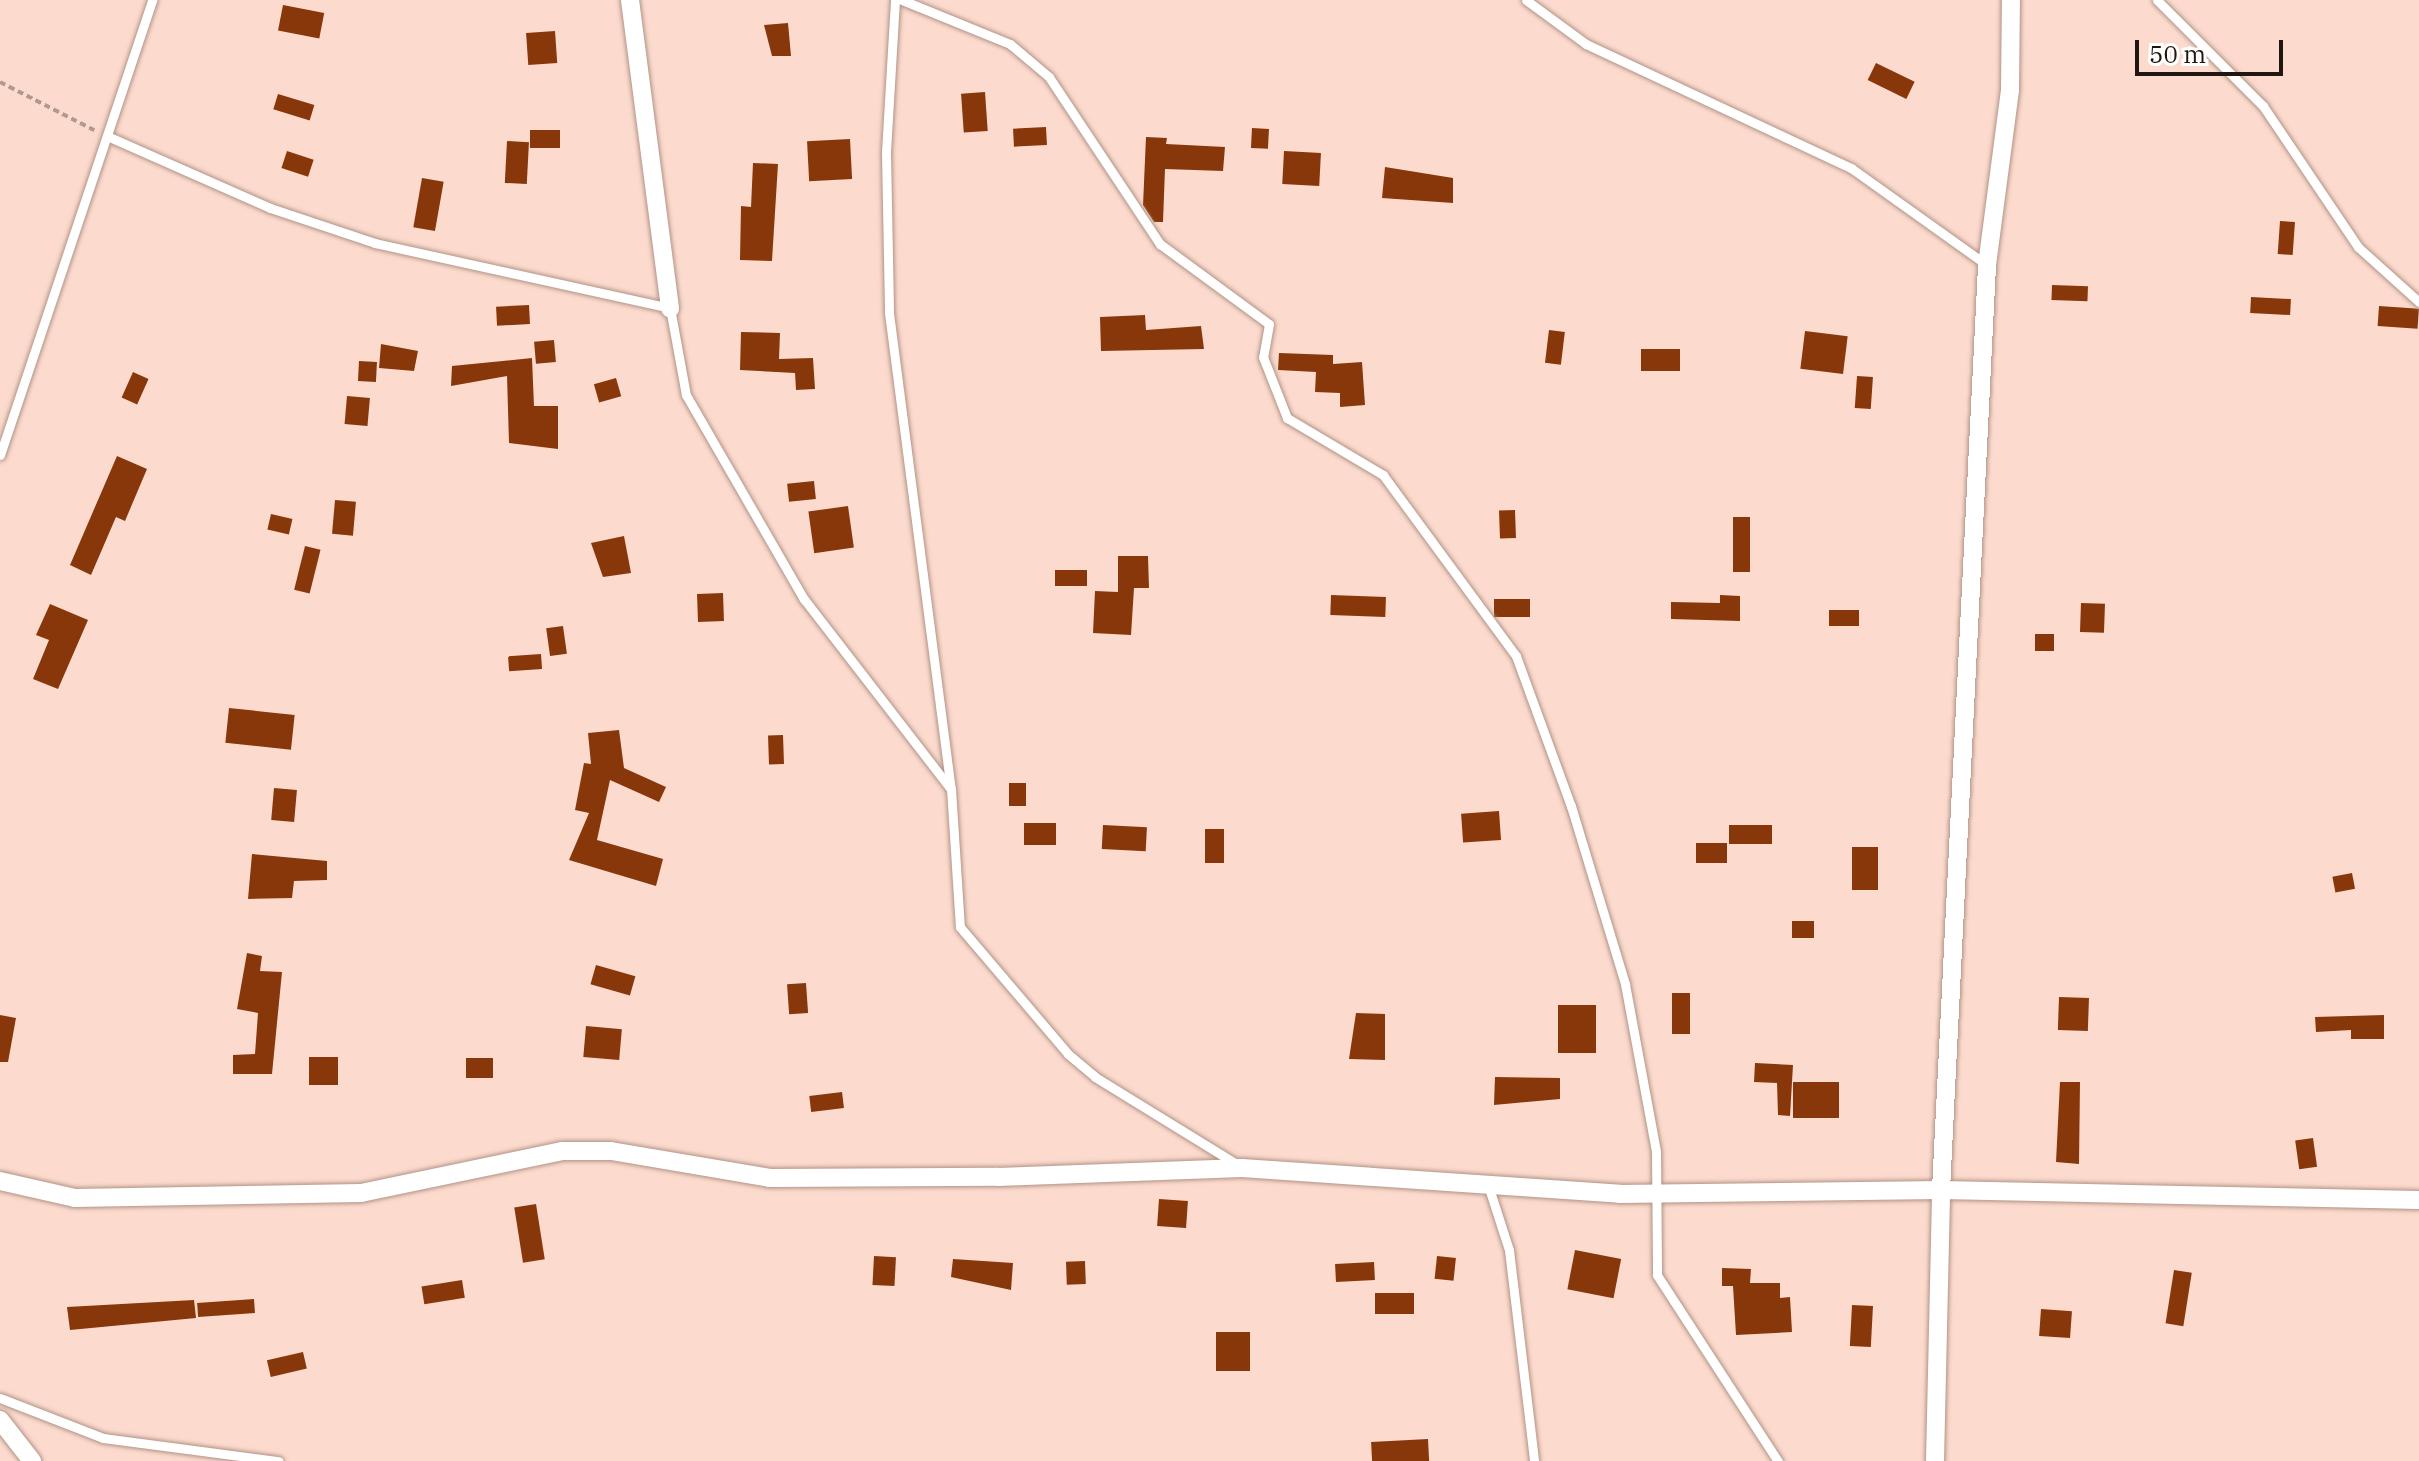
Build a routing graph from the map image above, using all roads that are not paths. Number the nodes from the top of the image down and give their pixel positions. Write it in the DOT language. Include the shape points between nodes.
graph roads {
  1 [pos="152,0"];
  2 [pos="630,0"];
  3 [pos="895,0"];
  4 [pos="902,0"];
  5 [pos="1526,0"];
  6 [pos="2011,0"];
  7 [pos="2157,0"];
  8 [pos="107,136"];
  9 [pos="1987,265"];
  10 [pos="2419,302"];
  11 [pos="670,308"];
  12 [pos="0,455"];
  13 [pos="951,789"];
  14 [pos="1242,1168"];
  15 [pos="0,1181"];
  16 [pos="1488,1185"];
  17 [pos="1941,1190"];
  18 [pos="1659,1193"];
  19 [pos="2419,1200"];
  20 [pos="0,1398"];
  21 [pos="0,1420"];
  22 [pos="32,1461"];
  23 [pos="278,1461"];
  24 [pos="1534,1461"];
  25 [pos="1778,1461"];
  26 [pos="1935,1461"];
  1 -- 8 [label="lane"];
  2 -- 11 [label="street"];
  3 -- 13 [label="lane" via="886,153 889,313"];
  4 -- 18 [label="lane" via="1010,44 1049,77 1160,244 1269,324 1263,357 1287,418 1383,475 1516,656 1571,806 1625,984"];
  5 -- 9 [label="lane" via="1586,44 1851,168"];
  6 -- 9 [label="street" via="2010,90"];
  7 -- 10 [label="lane" via="2263,106 2358,247"];
  8 -- 11 [label="lane" via="270,208 375,243"];
  8 -- 12 [label="lane"];
  9 -- 17 [label="street"];
  11 -- 13 [label="lane" via="686,395 804,599"];
  13 -- 14 [label="lane" via="960,927 1068,1054 1095,1077"];
  14 -- 15 [label="street" via="770,1178 611,1151 562,1151 361,1193 75,1198"];
  14 -- 16 [label="street"];
  16 -- 18 [label="street"];
  16 -- 24 [label="lane" via="1509,1250"];
  17 -- 18 [label="street"];
  17 -- 19 [label="street"];
  17 -- 26 [label="street"];
  18 -- 25 [label="lane" via="1657,1275"];
  20 -- 23 [label="lane" via="103,1438"];
  21 -- 22 [label="street"];
}
